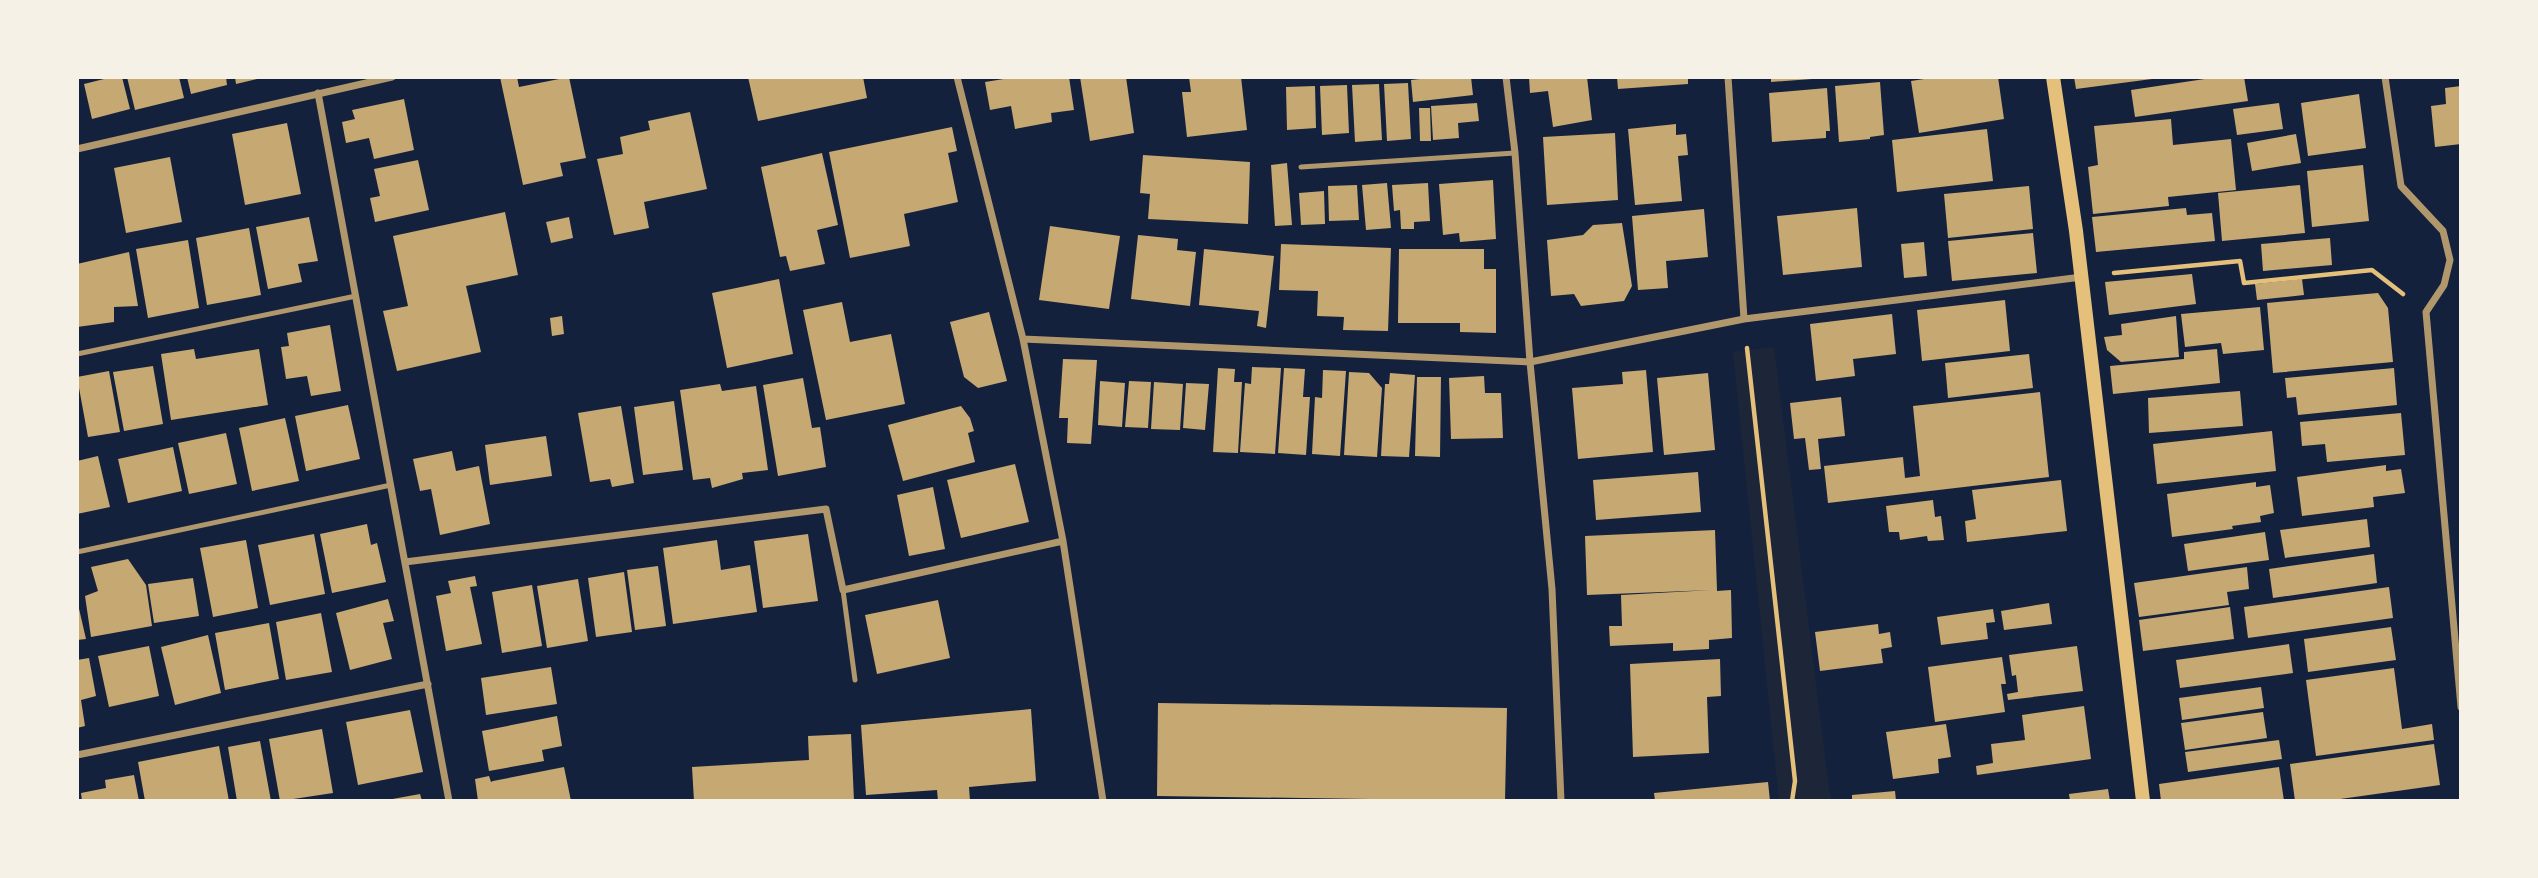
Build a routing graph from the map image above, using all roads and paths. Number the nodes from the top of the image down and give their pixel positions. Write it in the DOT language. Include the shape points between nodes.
graph roads {
  1 [pos="392,77"];
  2 [pos="957,77"];
  3 [pos="1506,77"];
  4 [pos="1728,77"];
  5 [pos="2053,77"];
  6 [pos="2385,77"];
  7 [pos="318,93"];
  8 [pos="77,149"];
  9 [pos="1515,153"];
  10 [pos="1301,167"];
  11 [pos="2082,277"];
  12 [pos="356,296"];
  13 [pos="2426,312"];
  14 [pos="1744,319"];
  15 [pos="1023,339"];
  16 [pos="77,354"];
  17 [pos="1530,362"];
  18 [pos="391,485"];
  19 [pos="1063,541"];
  20 [pos="77,552"];
  21 [pos="405,562"];
  22 [pos="843,590"];
  23 [pos="855,680"];
  24 [pos="428,684"];
  25 [pos="2461,706"];
  26 [pos="77,755"];
  27 [pos="449,801"];
  28 [pos="1103,801"];
  29 [pos="1561,801"];
  30 [pos="1791,801"];
  31 [pos="2143,801"];
  1 -- 7 [label="street"];
  2 -- 15 [label="street"];
  3 -- 9 [label="street"];
  4 -- 14 [label="street"];
  5 -- 11 [label="main road"];
  6 -- 13 [label="street" via="2401,186 2443,231 2450,260 2444,285"];
  7 -- 8 [label="street"];
  7 -- 12 [label="street"];
  9 -- 10 [label="lane"];
  9 -- 17 [label="street"];
  11 -- 13 [label="path" via="2240,261 2244,283 2372,270"];
  11 -- 14 [label="street"];
  11 -- 31 [label="main road"];
  12 -- 16 [label="lane"];
  12 -- 18 [label="street"];
  13 -- 25 [label="street"];
  14 -- 17 [label="street"];
  14 -- 30 [label="path" via="1795,781"];
  15 -- 17 [label="street"];
  15 -- 19 [label="street"];
  17 -- 29 [label="street" via="1552,589"];
  18 -- 20 [label="lane"];
  18 -- 21 [label="street"];
  19 -- 22 [label="street"];
  19 -- 28 [label="street"];
  21 -- 22 [label="street" via="826,509"];
  21 -- 24 [label="street"];
  22 -- 23 [label="lane"];
  24 -- 26 [label="street"];
  24 -- 27 [label="street"];
}
